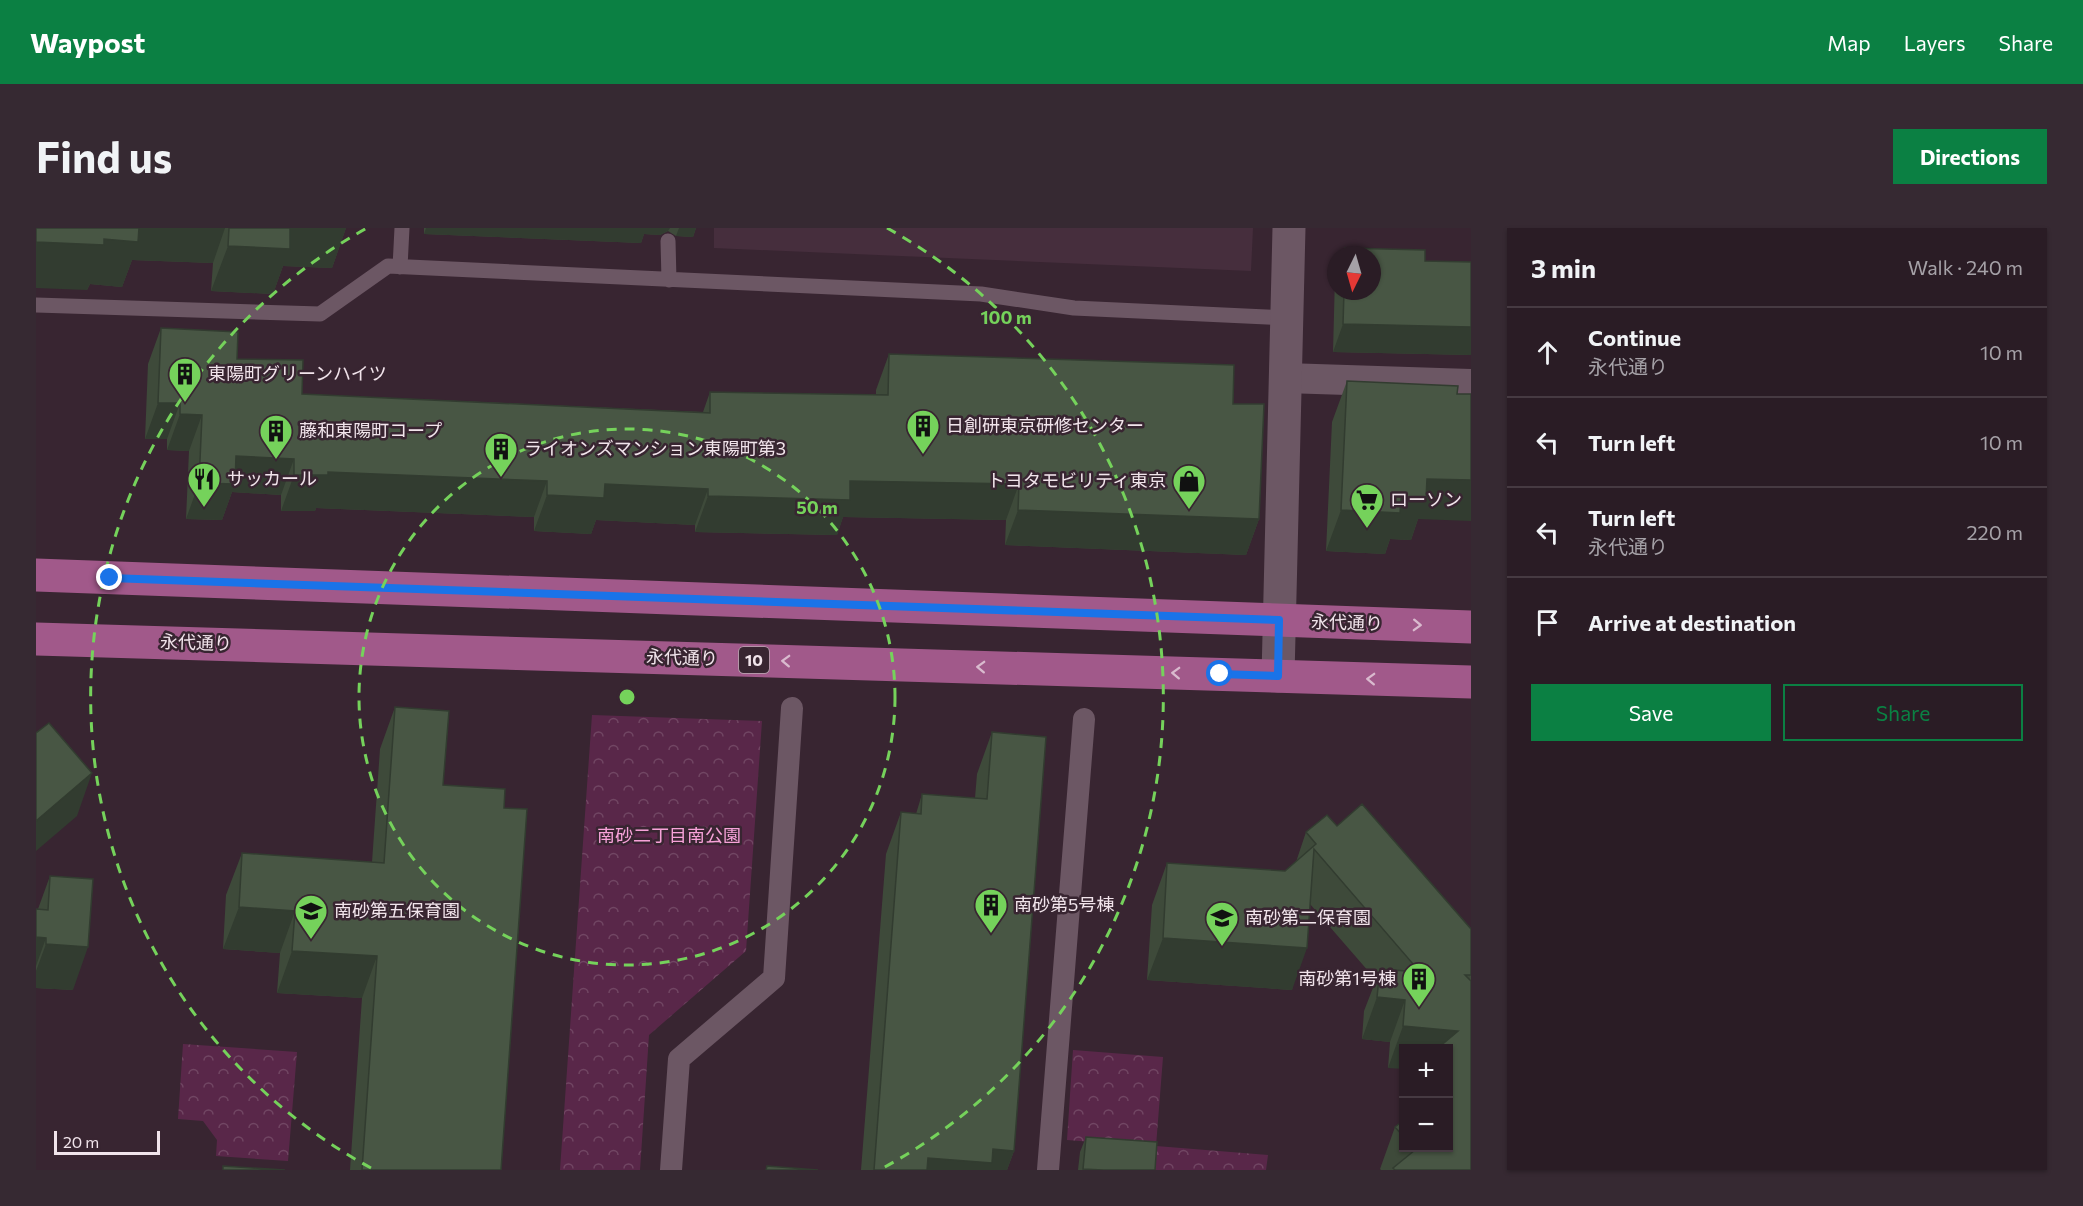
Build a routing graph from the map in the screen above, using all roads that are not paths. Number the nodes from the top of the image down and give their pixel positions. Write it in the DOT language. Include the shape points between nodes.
graph roads {
  1 [pos="402,228"];
  2 [pos="1289,228"];
  3 [pos="668,241"];
  4 [pos="400,267"];
  5 [pos="669,280"];
  6 [pos="36,305"];
  7 [pos="1287,318"];
  8 [pos="1285,378"];
  9 [pos="1471,384"];
  10 [pos="36,575"];
  11 [pos="1279,620"];
  12 [pos="1471,627"];
  13 [pos="36,639"];
  14 [pos="1278,676"];
  15 [pos="1471,682"];
  16 [pos="792,708"];
  17 [pos="1084,719"];
  18 [pos="671,1170"];
  19 [pos="1048,1170"];
  1 -- 4 [label="lane"];
  2 -- 7 [label="street"];
  3 -- 5 [label="lane"];
  4 -- 5 [label="lane"];
  4 -- 6 [label="lane" via="388,266 320,314"];
  5 -- 7 [label="lane" via="981,294 1074,309"];
  7 -- 8 [label="street"];
  8 -- 9 [label="street"];
  8 -- 11 [label="street"];
  10 -- 11 [label="main road, 永代通り"];
  11 -- 12 [label="main road, 永代通り, one-way"];
  11 -- 14 [label="street"];
  14 -- 13 [label="main road, 永代通り / 10, one-way"];
  15 -- 14 [label="main road, 永代通り / 10, one-way"];
  16 -- 18 [label="street" via="774,978 679,1059"];
  17 -- 19 [label="street"];
}
